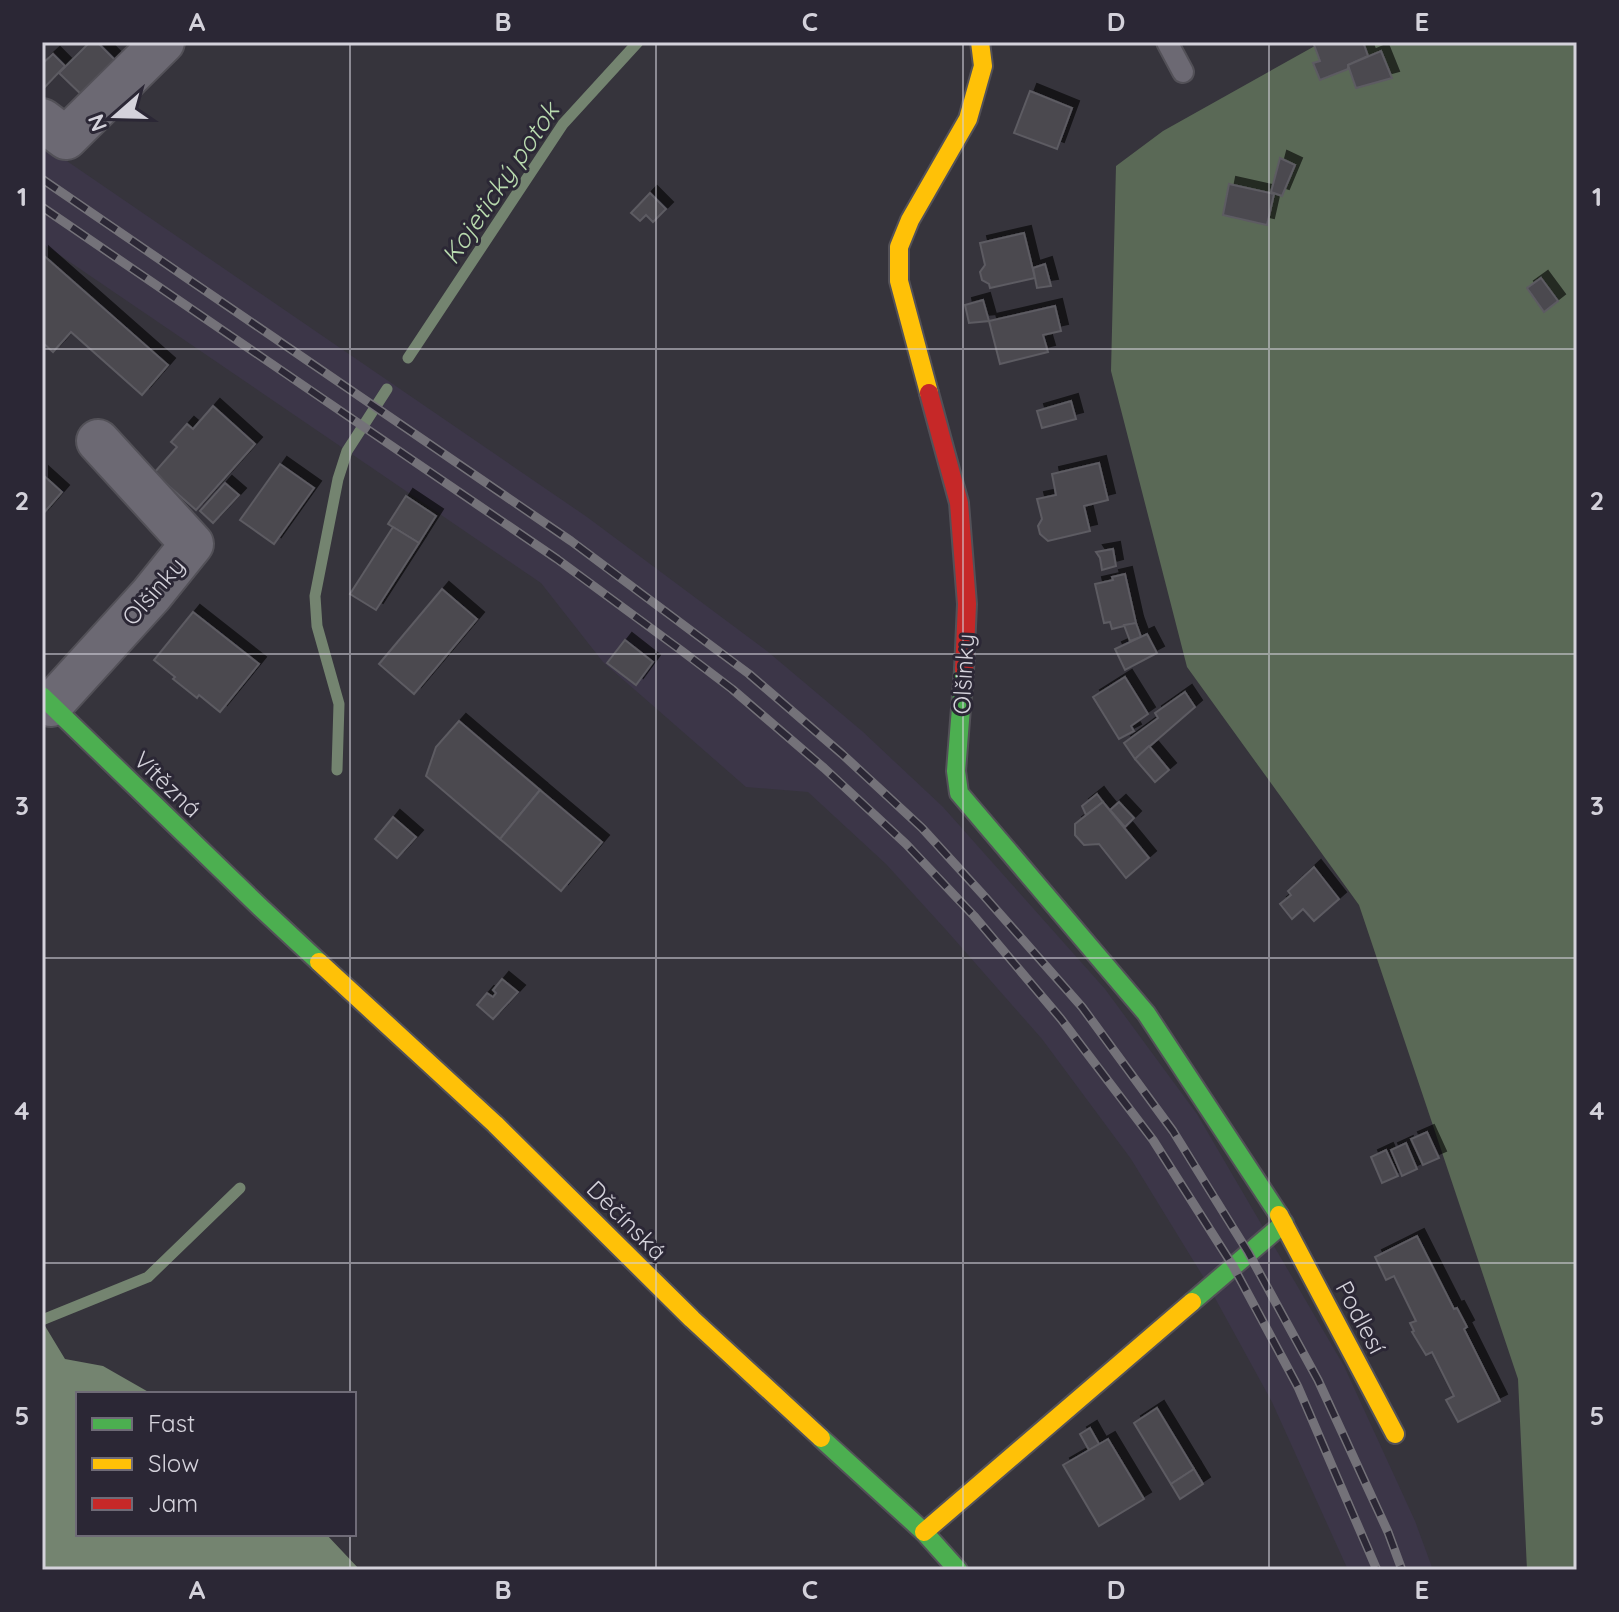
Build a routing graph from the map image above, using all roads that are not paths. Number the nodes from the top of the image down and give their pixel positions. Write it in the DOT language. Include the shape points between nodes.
graph roads {
  1 [pos="163,42"];
  2 [pos="980,42"];
  3 [pos="1167,42"];
  4 [pos="1183,72"];
  5 [pos="42,120"];
  6 [pos="98,441"];
  7 [pos="47,700"];
  8 [pos="260,907"];
  9 [pos="1284,1223"];
  10 [pos="1395,1434"];
  11 [pos="924,1532"];
  12 [pos="958,1570"];
  1 -- 5 [label="street" via="66,138"];
  2 -- 9 [label="street, Olšinky" via="983,66 968,119 899,247 899,281 959,503 967,604 959,793 1146,1013"];
  3 -- 4 [label="lane"];
  6 -- 7 [label="street, Olšinky" via="192,544 151,595"];
  7 -- 8 [label="street, Vítězná"];
  8 -- 11 [label="street, Děčínská"];
  9 -- 10 [label="street, Podlesí"];
  9 -- 11 [label="street"];
  11 -- 12 [label="street, Děčínská"];
}
